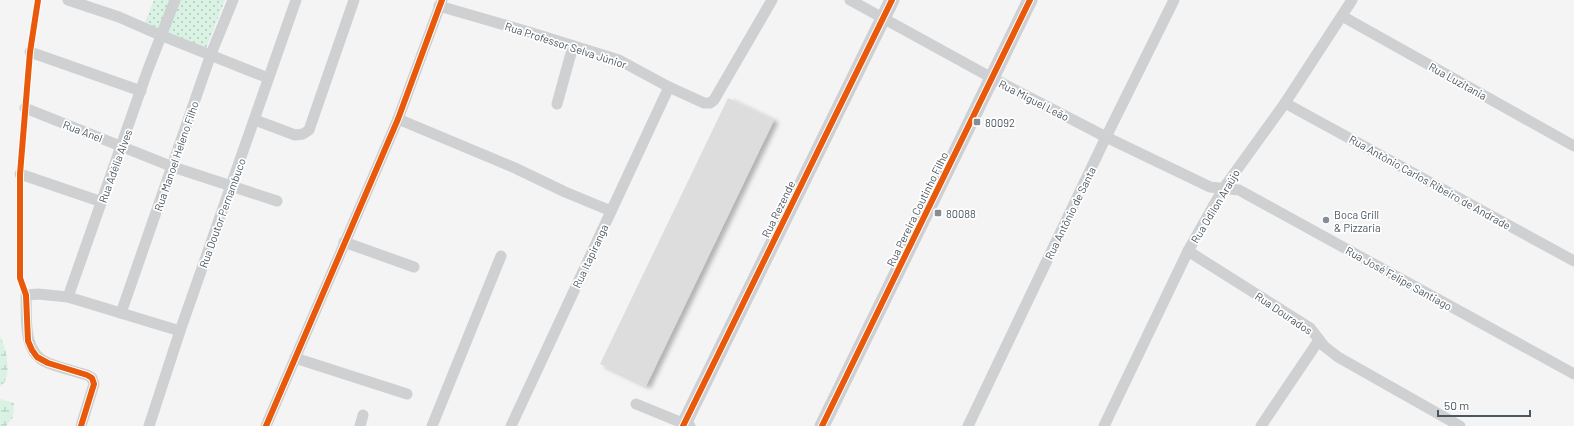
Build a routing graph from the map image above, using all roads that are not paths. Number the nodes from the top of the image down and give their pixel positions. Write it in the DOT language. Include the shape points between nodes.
graph roads {
  1 [pos="68,0"];
  2 [pos="175,0"];
  3 [pos="233,0"];
  4 [pos="296,0"];
  5 [pos="354,0"];
  6 [pos="772,0"];
  7 [pos="850,0"];
  8 [pos="892,0"];
  9 [pos="1030,0"];
  10 [pos="1174,0"];
  11 [pos="1352,0"];
  12 [pos="441,3"];
  13 [pos="97,4"];
  14 [pos="1342,16"];
  15 [pos="882,19"];
  16 [pos="160,35"];
  17 [pos="573,46"];
  18 [pos="30,52"];
  19 [pos="211,54"];
  20 [pos="268,78"];
  21 [pos="992,78"];
  22 [pos="669,87"];
  23 [pos="141,91"];
  24 [pos="1285,102"];
  25 [pos="557,104"];
  26 [pos="25,108"];
  27 [pos="398,119"];
  28 [pos="255,120"];
  29 [pos="1106,137"];
  30 [pos="122,146"];
  31 [pos="1574,146"];
  32 [pos="173,168"];
  33 [pos="20,174"];
  34 [pos="231,186"];
  35 [pos="1223,189"];
  36 [pos="277,201"];
  37 [pos="102,202"];
  38 [pos="611,212"];
  39 [pos="344,242"];
  40 [pos="1188,251"];
  41 [pos="501,256"];
  42 [pos="1574,261"];
  43 [pos="414,267"];
  44 [pos="68,297"];
  45 [pos="121,313"];
  46 [pos="180,331"];
  47 [pos="1320,340"];
  48 [pos="295,358"];
  49 [pos="1574,374"];
  50 [pos="408,394"];
  51 [pos="636,404"];
  52 [pos="363,415"];
  53 [pos="686,425"];
  54 [pos="81,426"];
  55 [pos="149,426"];
  56 [pos="266,426"];
  57 [pos="360,426"];
  58 [pos="432,426"];
  59 [pos="511,426"];
  60 [pos="822,426"];
  61 [pos="968,426"];
  62 [pos="1104,426"];
  63 [pos="1261,426"];
  64 [pos="1460,426"];
  1 -- 13 [label="street"];
  2 -- 16 [label="street, Rua Adélia Alves"];
  3 -- 19 [label="street, Rua Manoel Heleno Filho"];
  4 -- 20 [label="street, Rua Doutor Pernambuco"];
  5 -- 28 [label="street" via="309,130 296,135"];
  6 -- 22 [label="street, Rua Professor Selva Júnior" via="714,100 704,103"];
  7 -- 15 [label="street, Rua Miguel Leão"];
  8 -- 15 [label="street, Rua Rezende"];
  9 -- 21 [label="street, Rua Pereira Coutinho Filho"];
  10 -- 29 [label="street, Rua Antônio de Santa"];
  11 -- 14 [label="street, Rua Odilon Araújo"];
  12 -- 17 [label="street, Rua Professor Selva Júnior"];
  12 -- 27 [label="street"];
  13 -- 16 [label="street"];
  14 -- 24 [label="street, Rua Odilon Araújo"];
  14 -- 31 [label="street, Rua Luzitania"];
  15 -- 21 [label="street, Rua Miguel Leão"];
  15 -- 53 [label="street, Rua Rezende"];
  16 -- 19 [label="street"];
  16 -- 23 [label="street, Rua Adélia Alves"];
  17 -- 22 [label="street, Rua Professor Selva Júnior" via="619,60"];
  17 -- 25 [label="street"];
  18 -- 23 [label="street"];
  19 -- 20 [label="street"];
  19 -- 32 [label="street, Rua Manoel Heleno Filho"];
  20 -- 28 [label="street, Rua Doutor Pernambuco"];
  21 -- 29 [label="street, Rua Miguel Leão"];
  21 -- 60 [label="street, Rua Pereira Coutinho Filho"];
  22 -- 38 [label="street, Rua Itapiranga"];
  23 -- 30 [label="street, Rua Adélia Alves"];
  24 -- 35 [label="street, Rua Odilon Araújo"];
  24 -- 42 [label="street, Rua Antônio Carlos Ribeiro de Andrade"];
  26 -- 30 [label="street, Rua Anel"];
  27 -- 38 [label="street"];
  27 -- 39 [label="street"];
  28 -- 34 [label="street, Rua Doutor Pernambuco"];
  29 -- 35 [label="street, Rua Miguel Leão" via="1210,187"];
  29 -- 61 [label="street, Rua Antônio de Santa"];
  30 -- 32 [label="street, Rua Anel"];
  30 -- 37 [label="street, Rua Adélia Alves"];
  32 -- 34 [label="street, Rua Anel"];
  32 -- 45 [label="street, Rua Manoel Heleno Filho"];
  33 -- 37 [label="street"];
  34 -- 36 [label="street, Rua Anel"];
  34 -- 46 [label="street, Rua Doutor Pernambuco"];
  35 -- 40 [label="street, Rua Odilon Araújo"];
  35 -- 49 [label="street, Rua José Felipe Santiago" via="1239,190"];
  37 -- 44 [label="street, Rua Adélia Alves"];
  38 -- 59 [label="street, Rua Itapiranga"];
  39 -- 43 [label="street"];
  39 -- 48 [label="street"];
  40 -- 47 [label="street, Rua Dourados" via="1310,328"];
  40 -- 62 [label="street, Rua Odilon Araújo"];
  41 -- 58 [label="street"];
  44 -- 45 [label="street"];
  44 -- 54 [label="street" via="26,295 28,340 37,357 92,378 94,384"];
  45 -- 46 [label="street"];
  46 -- 55 [label="street, Rua Doutor Pernambuco"];
  47 -- 63 [label="street"];
  47 -- 64 [label="street, Rua Dourados" via="1338,357"];
  48 -- 50 [label="street"];
  48 -- 56 [label="street"];
  51 -- 53 [label="street"];
  52 -- 57 [label="street"];
}
